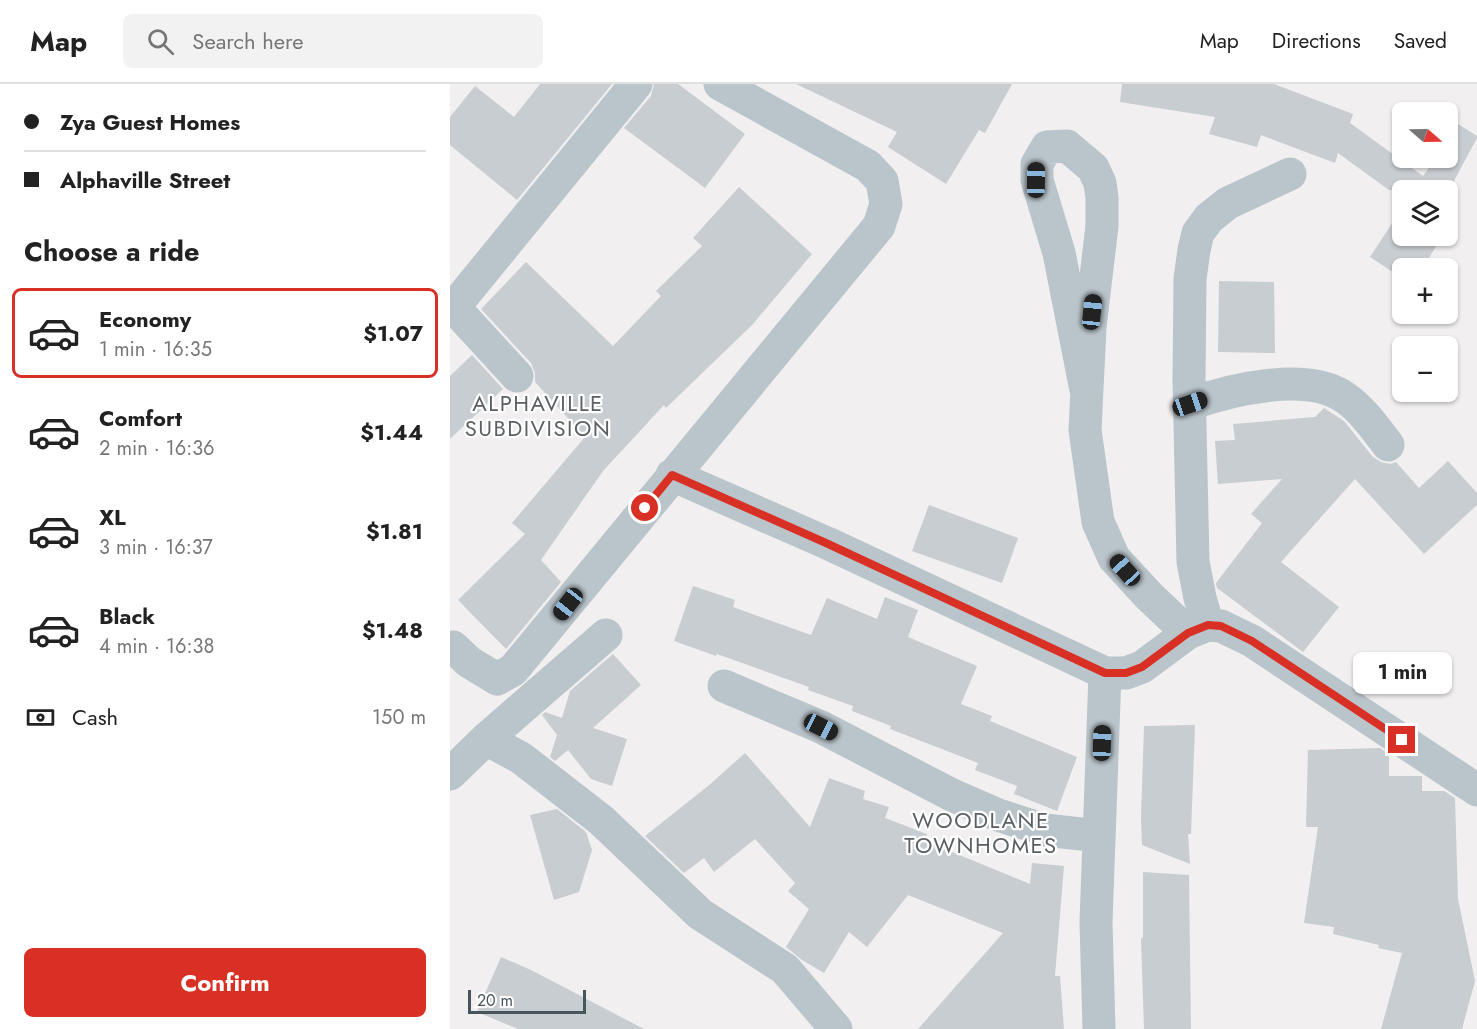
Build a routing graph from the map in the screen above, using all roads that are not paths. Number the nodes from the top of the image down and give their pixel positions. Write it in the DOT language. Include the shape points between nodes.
graph roads {
  1 [pos="636,84"];
  2 [pos="720,84"];
  3 [pos="1290,174"];
  4 [pos="452,305"];
  5 [pos="517,376"];
  6 [pos="1086,390"];
  7 [pos="1190,404"];
  8 [pos="1388,445"];
  9 [pos="672,475"];
  10 [pos="1198,629"];
  11 [pos="606,635"];
  12 [pos="453,647"];
  13 [pos="1105,673"];
  14 [pos="724,686"];
  15 [pos="486,739"];
  16 [pos="450,774"];
  17 [pos="1477,790"];
  18 [pos="1099,836"];
  19 [pos="836,1029"];
  20 [pos="1099,1029"];
  1 -- 4 [label="street"];
  2 -- 9 [label="street" via="868,166 882,181 886,204 879,226"];
  3 -- 7 [label="street" via="1228,203 1198,233 1190,279"];
  4 -- 5 [label="street"];
  6 -- 6 [label="street" via="1102,226 1100,183 1093,168 1067,146 1047,147 1037,164 1036,180 1059,253"];
  6 -- 10 [label="street" via="1085,430 1098,522 1114,558 1149,596"];
  7 -- 8 [label="street" via="1264,387 1318,387 1345,397"];
  7 -- 10 [label="street" via="1193,562 1200,598"];
  9 -- 12 [label="street" via="513,670 497,680"];
  9 -- 13 [label="street"];
  10 -- 13 [label="street" via="1142,667 1126,673"];
  10 -- 17 [label="street" via="1221,626 1252,641"];
  11 -- 15 [label="street"];
  13 -- 18 [label="street"];
  14 -- 18 [label="street" via="821,727 998,815 1045,830"];
  15 -- 16 [label="street"];
  15 -- 19 [label="street" via="521,758 601,820 700,914 785,969"];
  18 -- 20 [label="street"];
}
